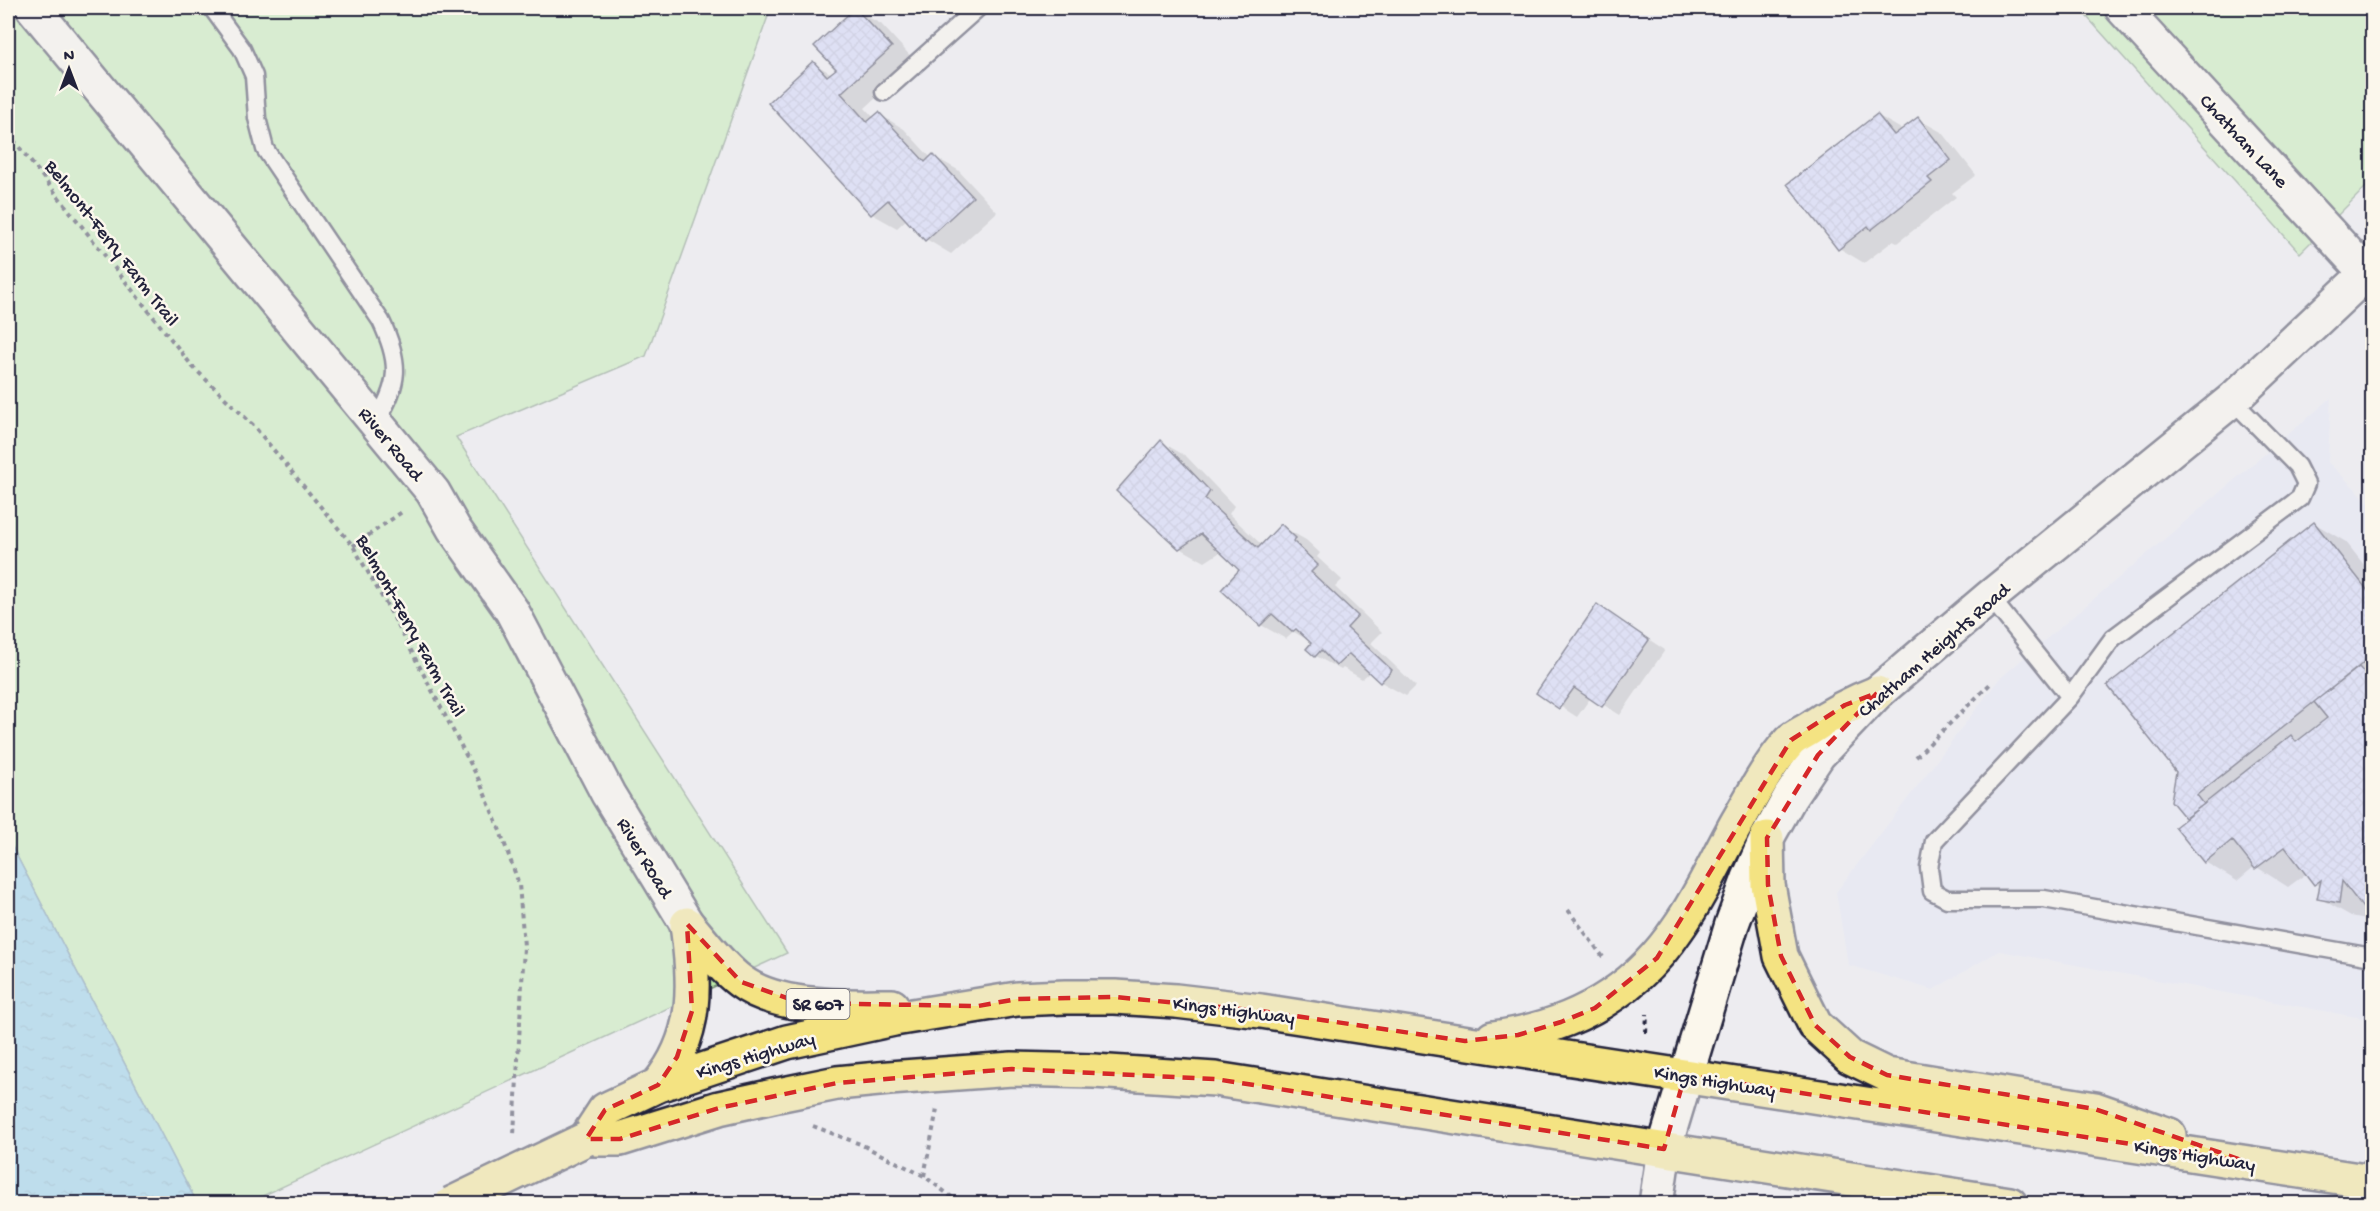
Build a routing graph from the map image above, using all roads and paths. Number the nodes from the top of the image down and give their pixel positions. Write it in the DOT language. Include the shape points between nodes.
graph roads {
  1 [pos="33,8"];
  2 [pos="212,8"];
  3 [pos="978,8"];
  4 [pos="2122,8"];
  5 [pos="884,92"];
  6 [pos="8,133"];
  7 [pos="2369,271"];
  8 [pos="2232,400"];
  9 [pos="375,423"];
  10 [pos="433,492"];
  11 [pos="353,546"];
  12 [pos="1990,597"];
  13 [pos="1990,684"];
  14 [pos="1877,693"];
  15 [pos="2070,697"];
  16 [pos="1916,757"];
  17 [pos="1767,838"];
  18 [pos="1568,910"];
  19 [pos="687,924"];
  20 [pos="2373,957"];
  21 [pos="1610,966"];
  22 [pos="978,1006"];
  23 [pos="1465,1041"];
  24 [pos="944,1074"];
  25 [pos="1685,1075"];
  26 [pos="658,1085"];
  27 [pos="808,1125"];
  28 [pos="514,1137"];
  29 [pos="586,1139"];
  30 [pos="1664,1149"];
  31 [pos="2247,1162"];
  32 [pos="924,1176"];
  33 [pos="2373,1182"];
  34 [pos="451,1203"];
  35 [pos="961,1203"];
  36 [pos="1656,1203"];
  37 [pos="2010,1203"];
  1 -- 9 [label="street, River Road / SR 607"];
  2 -- 9 [label="lane" via="242,49 254,76 257,118 265,149 381,321 393,346 396,373 390,400"];
  3 -- 5 [label="lane"];
  4 -- 7 [label="street, Chatham Lane"];
  6 -- 11 [label="path, Belmont-Ferry Farm Trail" via="193,367 253,425"];
  7 -- 8 [label="street, Chatham Heights Road"];
  8 -- 12 [label="street, Chatham Heights Road"];
  8 -- 15 [label="lane" via="2297,466 2306,484 2300,498 2113,638"];
  9 -- 10 [label="street, River Road / SR 607"];
  10 -- 11 [label="path"];
  10 -- 19 [label="street, River Road / SR 607" via="512,611 608,794"];
  11 -- 28 [label="path, Belmont-Ferry Farm Trail" via="479,780 519,884 524,946"];
  12 -- 14 [label="street, Chatham Heights Road"];
  12 -- 15 [label="lane"];
  13 -- 16 [label="path"];
  14 -- 17 [label="street, Chatham Heights Road" via="1818,755"];
  14 -- 23 [label="main road" via="1845,705 1791,740 1748,804 1680,927 1657,958 1629,983 1595,1008 1561,1022 1518,1035"];
  15 -- 20 [label="lane" via="1934,841 1929,868 1932,891 1947,899 2044,899"];
  17 -- 25 [label="street, Chatham Heights Road" via="1732,924"];
  17 -- 31 [label="main road" via="1767,885 1781,956 1815,1025 1850,1057 1887,1075 2095,1109"];
  18 -- 21 [label="path"];
  19 -- 22 [label="main road, SR 607" via="741,982 773,997 848,1006"];
  19 -- 26 [label="main road, SR 607" via="693,967 692,1011 677,1057"];
  22 -- 23 [label="main road, Kings Highway" via="1065,997 1176,1001"];
  22 -- 26 [label="main road, Kings Highway" via="787,1042"];
  23 -- 25 [label="main road, Kings Highway"];
  24 -- 29 [label="main road" via="826,1085 719,1108 620,1139"];
  24 -- 30 [label="main road" via="1012,1069 1215,1079"];
  24 -- 32 [label="path"];
  25 -- 30 [label="street, Chatham Heights Road"];
  25 -- 31 [label="main road, Kings Highway"];
  26 -- 29 [label="main road, Kings Highway" via="605,1110"];
  27 -- 32 [label="path" via="860,1144"];
  29 -- 34 [label="main road, bridge"];
  30 -- 36 [label="street, Chatham Heights Road"];
  30 -- 37 [label="main road"];
  31 -- 33 [label="main road, Kings Highway"];
  32 -- 35 [label="path"];
}
